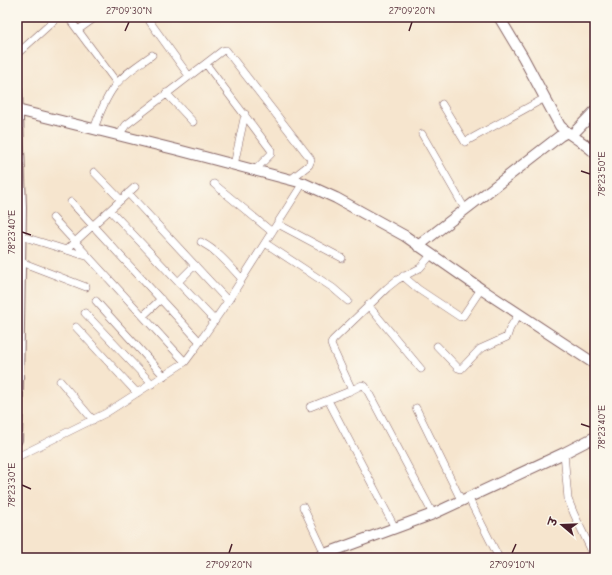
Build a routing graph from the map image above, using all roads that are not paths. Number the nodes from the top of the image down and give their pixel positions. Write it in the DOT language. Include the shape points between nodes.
graph roads {
  1 [pos="58,17"];
  2 [pos="68,17"];
  3 [pos="96,17"];
  4 [pos="499,17"];
  5 [pos="150,22"];
  6 [pos="78,30"];
  7 [pos="17,54"];
  8 [pos="152,55"];
  9 [pos="206,64"];
  10 [pos="189,76"];
  11 [pos="118,83"];
  12 [pos="17,90"];
  13 [pos="166,93"];
  14 [pos="545,98"];
  15 [pos="442,104"];
  16 [pos="17,110"];
  17 [pos="595,111"];
  18 [pos="245,114"];
  19 [pos="193,122"];
  20 [pos="94,129"];
  21 [pos="569,133"];
  22 [pos="422,134"];
  23 [pos="119,135"];
  24 [pos="595,153"];
  25 [pos="234,165"];
  26 [pos="254,171"];
  27 [pos="94,172"];
  28 [pos="290,180"];
  29 [pos="214,184"];
  30 [pos="303,184"];
  31 [pos="135,187"];
  32 [pos="128,193"];
  33 [pos="121,200"];
  34 [pos="71,202"];
  35 [pos="465,209"];
  36 [pos="110,210"];
  37 [pos="52,218"];
  38 [pos="278,224"];
  39 [pos="93,226"];
  40 [pos="272,232"];
  41 [pos="21,236"];
  42 [pos="201,242"];
  43 [pos="74,243"];
  44 [pos="265,243"];
  45 [pos="418,246"];
  46 [pos="66,250"];
  47 [pos="431,255"];
  48 [pos="87,256"];
  49 [pos="342,258"];
  50 [pos="21,262"];
  51 [pos="195,265"];
  52 [pos="403,276"];
  53 [pos="242,279"];
  54 [pos="178,282"];
  55 [pos="86,287"];
  56 [pos="481,289"];
  57 [pos="161,299"];
  58 [pos="96,301"];
  59 [pos="228,301"];
  60 [pos="348,301"];
  61 [pos="368,305"];
  62 [pos="84,313"];
  63 [pos="519,314"];
  64 [pos="143,316"];
  65 [pos="215,320"];
  66 [pos="76,327"];
  67 [pos="200,342"];
  68 [pos="437,346"];
  69 [pos="185,362"];
  70 [pos="595,364"];
  71 [pos="422,369"];
  72 [pos="164,376"];
  73 [pos="60,382"];
  74 [pos="152,384"];
  75 [pos="350,391"];
  76 [pos="137,393"];
  77 [pos="328,400"];
  78 [pos="310,407"];
  79 [pos="416,408"];
  80 [pos="93,420"];
  81 [pos="595,437"];
  82 [pos="17,440"];
  83 [pos="564,453"];
  84 [pos="17,457"];
  85 [pos="464,499"];
  86 [pos="303,507"];
  87 [pos="433,514"];
  88 [pos="395,528"];
  89 [pos="324,554"];
  90 [pos="314,558"];
  91 [pos="499,558"];
  92 [pos="595,558"];
  1 -- 7 [label="street"];
  2 -- 6 [label="street"];
  3 -- 6 [label="street"];
  4 -- 14 [label="street"];
  5 -- 10 [label="street"];
  6 -- 11 [label="street"];
  8 -- 11 [label="street"];
  9 -- 10 [label="street"];
  9 -- 18 [label="street"];
  9 -- 28 [label="street" via="222,51 228,51 310,158 309,164"];
  10 -- 13 [label="street"];
  11 -- 20 [label="street" via="106,101"];
  12 -- 16 [label="street"];
  13 -- 19 [label="street"];
  13 -- 23 [label="street" via="126,125"];
  14 -- 15 [label="street" via="464,142"];
  14 -- 21 [label="street" via="560,126"];
  16 -- 20 [label="street"];
  16 -- 41 [label="street"];
  17 -- 21 [label="street"];
  18 -- 25 [label="street"];
  18 -- 26 [label="street" via="271,150"];
  20 -- 23 [label="street"];
  21 -- 24 [label="street"];
  21 -- 35 [label="street" via="560,136"];
  22 -- 35 [label="street"];
  23 -- 25 [label="street"];
  25 -- 26 [label="street"];
  26 -- 28 [label="street"];
  27 -- 33 [label="street"];
  28 -- 30 [label="street"];
  29 -- 40 [label="street"];
  30 -- 38 [label="street"];
  30 -- 45 [label="street" via="342,201"];
  31 -- 32 [label="street"];
  32 -- 33 [label="street"];
  32 -- 51 [label="street"];
  33 -- 36 [label="street"];
  34 -- 39 [label="street"];
  35 -- 45 [label="street"];
  36 -- 39 [label="street"];
  36 -- 54 [label="street"];
  37 -- 43 [label="street"];
  38 -- 40 [label="street"];
  38 -- 49 [label="street"];
  39 -- 43 [label="street"];
  39 -- 57 [label="street"];
  40 -- 44 [label="street"];
  41 -- 46 [label="street"];
  41 -- 50 [label="street"];
  42 -- 53 [label="street" via="218,253"];
  43 -- 46 [label="street"];
  43 -- 48 [label="street"];
  44 -- 53 [label="street"];
  44 -- 60 [label="street" via="333,288"];
  45 -- 47 [label="street"];
  46 -- 48 [label="street"];
  47 -- 52 [label="street" via="420,268"];
  47 -- 56 [label="street"];
  48 -- 64 [label="street"];
  50 -- 55 [label="street"];
  50 -- 82 [label="street"];
  51 -- 54 [label="street"];
  51 -- 59 [label="street"];
  52 -- 56 [label="street" via="460,317"];
  52 -- 61 [label="street"];
  53 -- 59 [label="street"];
  54 -- 65 [label="street"];
  56 -- 63 [label="street"];
  57 -- 64 [label="street"];
  57 -- 67 [label="street"];
  58 -- 72 [label="street"];
  59 -- 65 [label="street"];
  61 -- 71 [label="street"];
  61 -- 75 [label="street" via="331,344"];
  62 -- 74 [label="street"];
  63 -- 68 [label="street" via="506,337 480,348 461,369"];
  63 -- 70 [label="street"];
  64 -- 69 [label="street"];
  65 -- 67 [label="street"];
  66 -- 76 [label="street"];
  67 -- 69 [label="street"];
  69 -- 72 [label="street"];
  72 -- 74 [label="street"];
  73 -- 80 [label="street"];
  74 -- 76 [label="street"];
  75 -- 77 [label="street"];
  75 -- 87 [label="street" via="365,386"];
  76 -- 80 [label="street"];
  77 -- 78 [label="street"];
  77 -- 88 [label="street"];
  79 -- 85 [label="street"];
  80 -- 84 [label="street"];
  81 -- 83 [label="street"];
  83 -- 85 [label="street"];
  83 -- 92 [label="street" via="568,499"];
  85 -- 87 [label="street"];
  85 -- 91 [label="street"];
  86 -- 89 [label="street"];
  87 -- 88 [label="street"];
  88 -- 89 [label="street"];
  89 -- 90 [label="street"];
}
